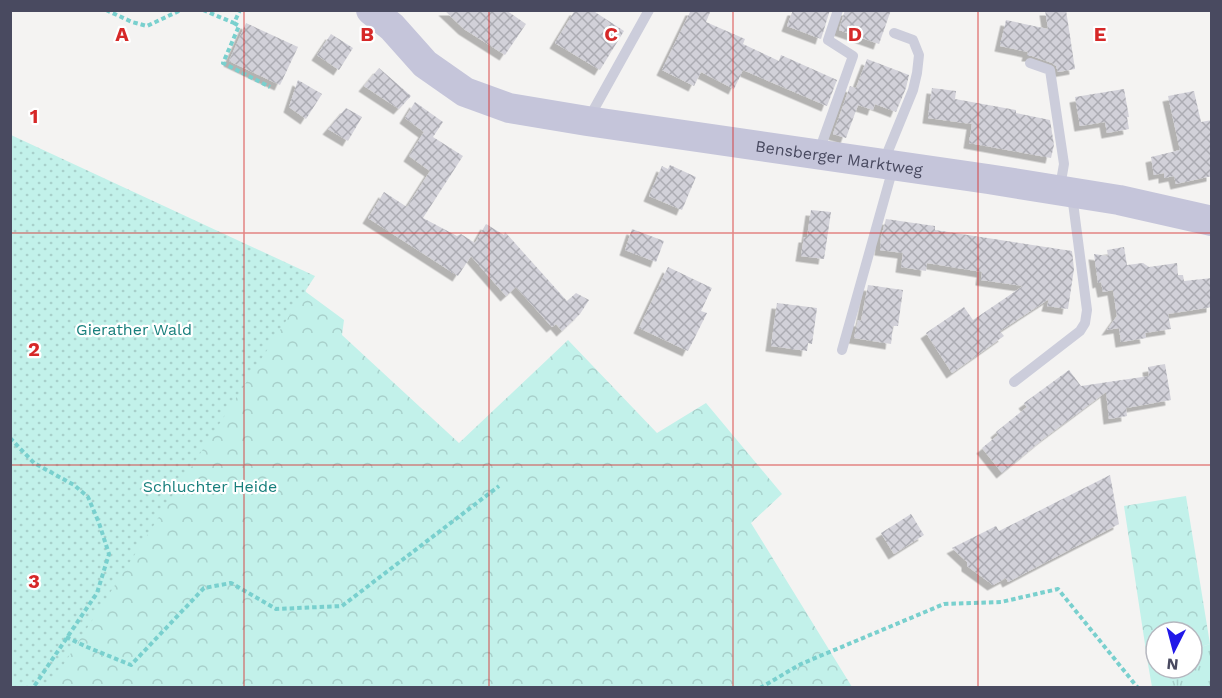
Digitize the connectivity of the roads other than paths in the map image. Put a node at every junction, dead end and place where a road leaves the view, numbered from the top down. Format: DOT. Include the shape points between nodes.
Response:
graph roads {
  1 [pos="371,10"];
  2 [pos="649,10"];
  3 [pos="838,10"];
  4 [pos="894,33"];
  5 [pos="1030,63"];
  6 [pos="587,121"];
  7 [pos="818,154"];
  8 [pos="888,164"];
  9 [pos="1065,191"];
  10 [pos="1212,221"];
  11 [pos="842,350"];
  12 [pos="1014,382"];
  1 -- 6 [label="street, Bensberger Marktweg" via="425,64 465,92 509,108"];
  2 -- 6 [label="lane"];
  3 -- 7 [label="lane" via="828,40 853,56"];
  4 -- 8 [label="lane" via="913,40 919,62 914,90"];
  5 -- 9 [label="lane" via="1050,70"];
  6 -- 7 [label="street, Bensberger Marktweg"];
  7 -- 8 [label="street, Bensberger Marktweg"];
  8 -- 9 [label="street, Bensberger Marktweg"];
  8 -- 11 [label="lane" via="890,182"];
  9 -- 10 [label="street, Bensberger Marktweg"];
  9 -- 12 [label="lane" via="1087,310 1085,323"];
}
